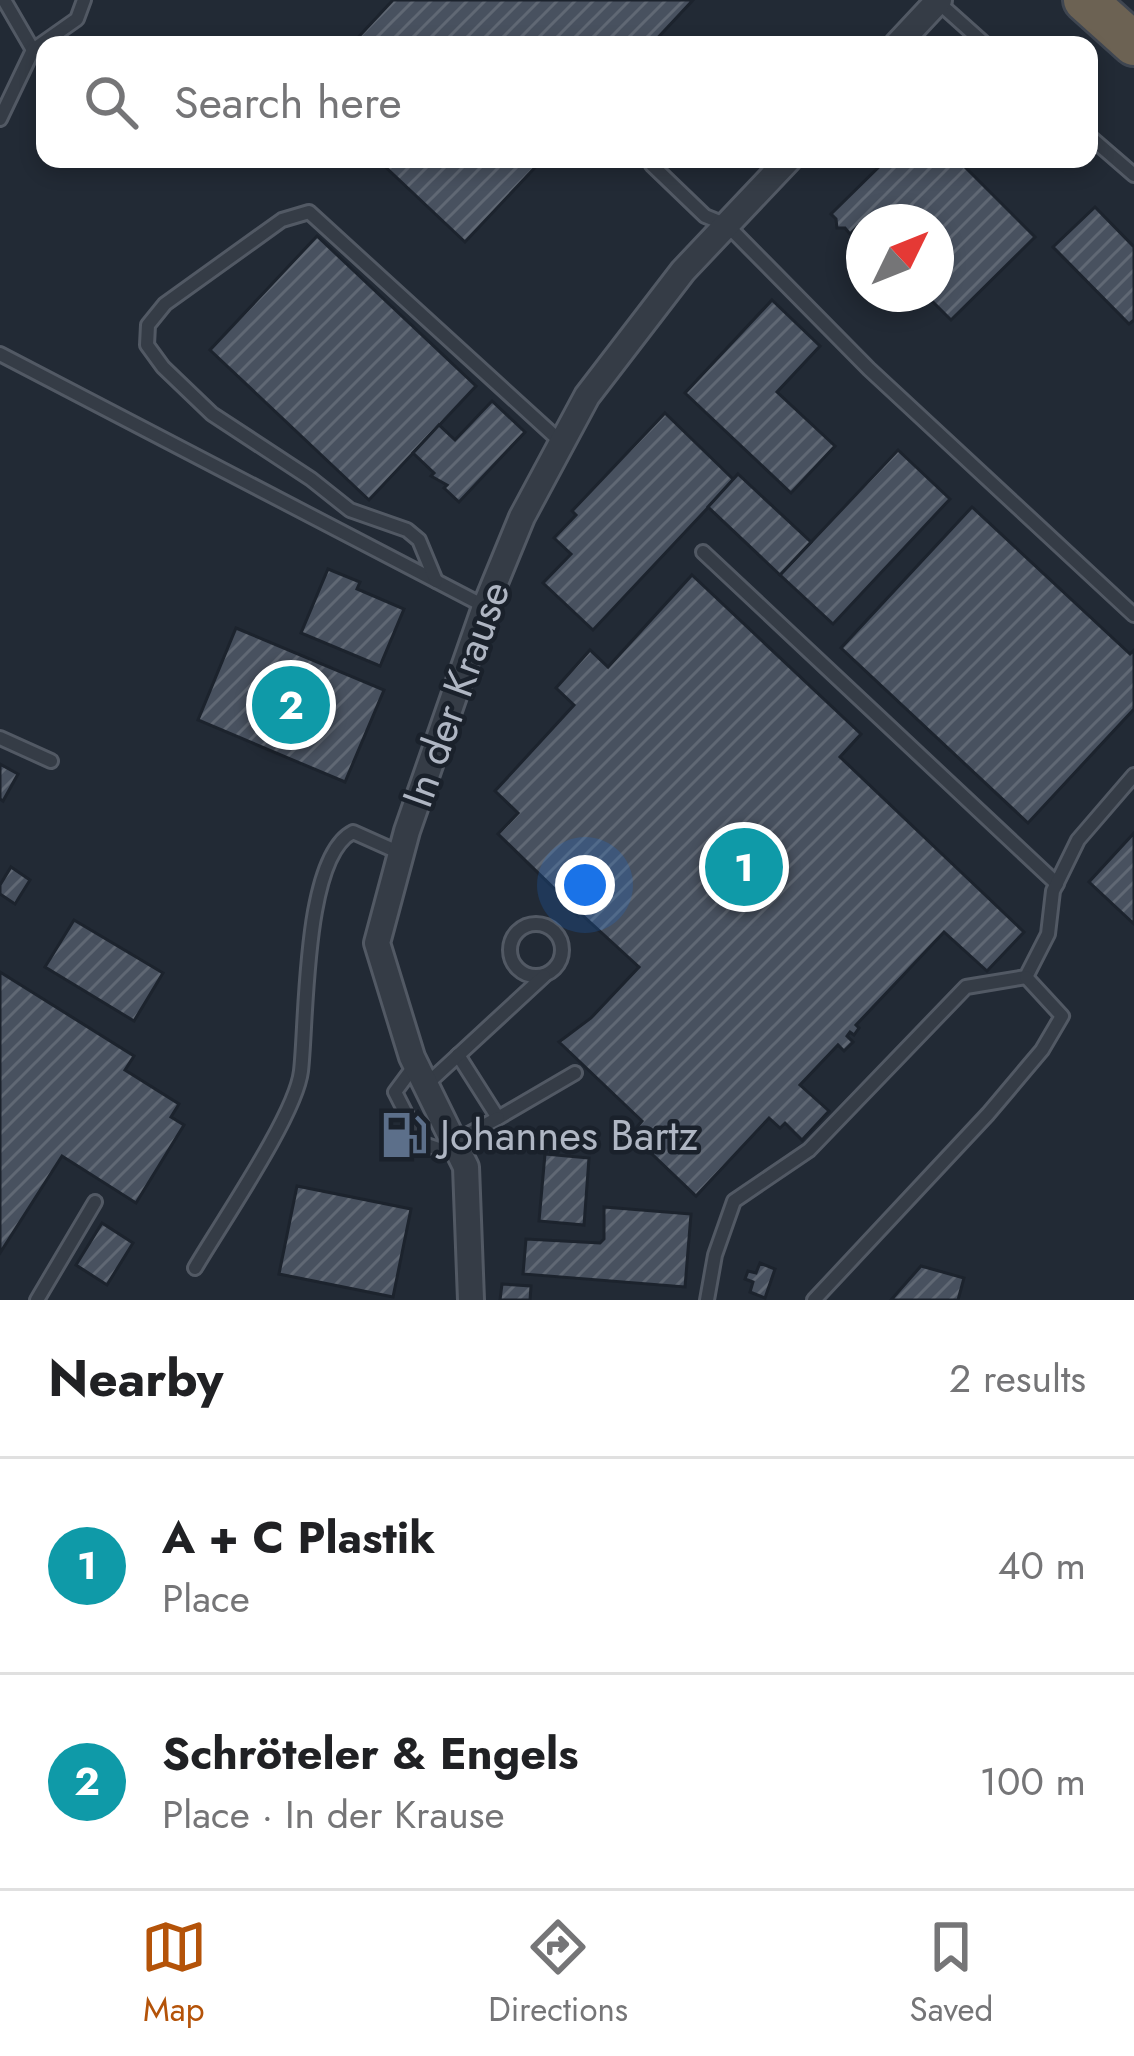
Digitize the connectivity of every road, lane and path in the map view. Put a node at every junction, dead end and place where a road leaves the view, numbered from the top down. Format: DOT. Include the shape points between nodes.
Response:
graph roads {
  1 [pos="4,0"];
  2 [pos="84,0"];
  3 [pos="1085,0"];
  4 [pos="938,1"];
  5 [pos="53,36"];
  6 [pos="905,36"];
  7 [pos="976,36"];
  8 [pos="1134,44"];
  9 [pos="36,48"];
  10 [pos="33,50"];
  11 [pos="0,118"];
  12 [pos="1098,144"];
  13 [pos="655,168"];
  14 [pos="781,168"];
  15 [pos="1134,175"];
  16 [pos="727,225"];
  17 [pos="0,354"];
  18 [pos="562,442"];
  19 [pos="703,552"];
  20 [pos="436,581"];
  21 [pos="485,607"];
  22 [pos="1134,615"];
  23 [pos="0,738"];
  24 [pos="51,760"];
  25 [pos="1134,775"];
  26 [pos="401,854"];
  27 [pos="1057,884"];
  28 [pos="546,974"];
  29 [pos="1026,977"];
  30 [pos="458,1055"];
  31 [pos="575,1073"];
  32 [pos="421,1074"];
  33 [pos="498,1118"];
  34 [pos="458,1150"];
  35 [pos="95,1202"];
  36 [pos="195,1268"];
  37 [pos="38,1300"];
  38 [pos="471,1300"];
  39 [pos="706,1300"];
  40 [pos="814,1300"];
  1 -- 10 [label="lane"];
  2 -- 5 [label="lane" via="77,19"];
  3 -- 8 [label="highway"];
  4 -- 6 [label="street"];
  4 -- 7 [label="lane"];
  9 -- 10 [label="lane"];
  10 -- 11 [label="lane"];
  12 -- 15 [label="lane"];
  13 -- 16 [label="lane" via="705,216"];
  14 -- 16 [label="street, In der Krause"];
  16 -- 18 [label="street, In der Krause" via="587,396"];
  16 -- 22 [label="lane"];
  17 -- 20 [label="lane"];
  18 -- 20 [label="lane" via="309,212 282,220 164,304 148,325 147,345 163,367 212,414 350,510 407,530"];
  18 -- 21 [label="street, In der Krause"];
  19 -- 27 [label="lane"];
  20 -- 21 [label="lane"];
  21 -- 26 [label="street, In der Krause"];
  23 -- 24 [label="lane"];
  25 -- 27 [label="lane" via="1078,839"];
  26 -- 32 [label="street, In der Krause" via="377,943"];
  26 -- 36 [label="lane" via="353,832 337,846 313,918 301,1077"];
  27 -- 29 [label="lane" via="1048,934"];
  28 -- 28 [label="lane" via="559,963 562,945 553,930 529,925 515,934 511,958 529,976"];
  28 -- 30 [label="lane"];
  29 -- 39 [label="lane" via="966,987 808,1150 734,1202"];
  29 -- 40 [label="lane" via="1062,1016 1042,1050"];
  30 -- 32 [label="lane"];
  30 -- 33 [label="lane"];
  31 -- 33 [label="lane"];
  32 -- 34 [label="street, In der Krause"];
  33 -- 34 [label="lane"];
  34 -- 38 [label="street, In der Krause" via="466,1167"];
  35 -- 37 [label="lane"];
}
